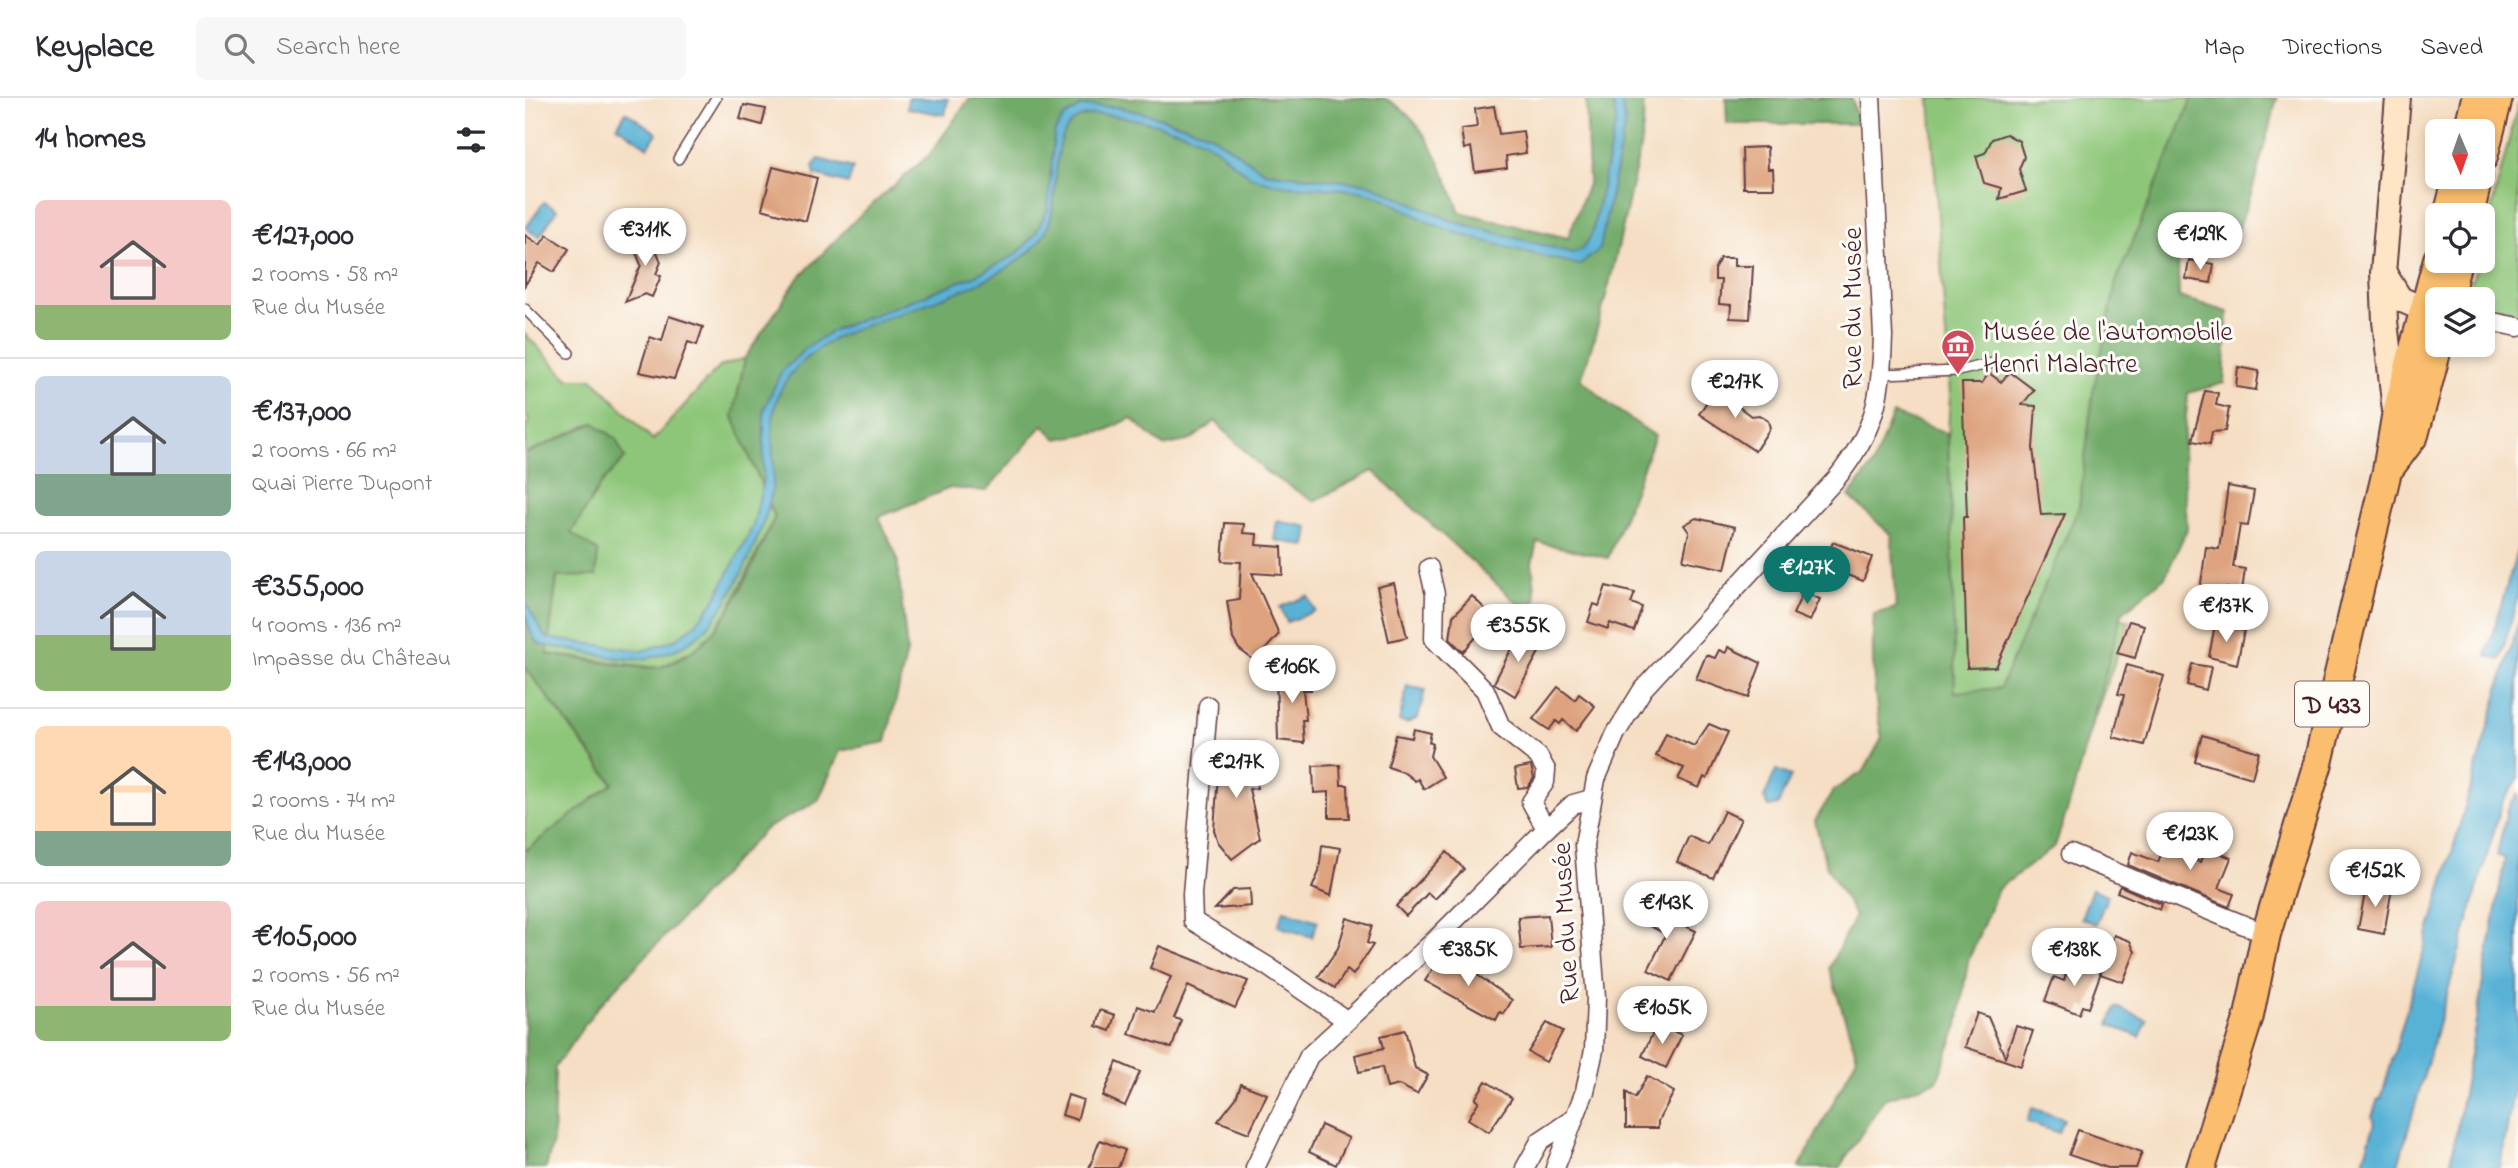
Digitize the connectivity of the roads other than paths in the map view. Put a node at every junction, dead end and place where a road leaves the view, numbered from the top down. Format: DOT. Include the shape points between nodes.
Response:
graph roads {
  1 [pos="716,98"];
  2 [pos="1871,98"];
  3 [pos="2398,98"];
  4 [pos="2476,98"];
  5 [pos="2498,98"];
  6 [pos="2471,119"];
  7 [pos="2493,119"];
  8 [pos="678,159"];
  9 [pos="2383,273"];
  10 [pos="2425,304"];
  11 [pos="525,309"];
  12 [pos="2425,337"];
  13 [pos="569,353"];
  14 [pos="2435,357"];
  15 [pos="1993,363"];
  16 [pos="1882,374"];
  17 [pos="2396,417"];
  18 [pos="2387,471"];
  19 [pos="1429,568"];
  20 [pos="1207,706"];
  21 [pos="1591,799"];
  22 [pos="1546,829"];
  23 [pos="2071,853"];
  24 [pos="2266,934"];
  25 [pos="1346,1020"];
  26 [pos="1573,1119"];
  27 [pos="1255,1168"];
  28 [pos="1525,1168"];
  29 [pos="1555,1168"];
  30 [pos="2181,1168"];
  31 [pos="2201,1168"];
  1 -- 8 [label="lane"];
  2 -- 16 [label="street, Rue du Musée"];
  3 -- 9 [label="street"];
  4 -- 6 [label="main road"];
  5 -- 7 [label="main road"];
  9 -- 10 [label="street" via="2400,299"];
  9 -- 17 [label="street"];
  11 -- 13 [label="lane"];
  12 -- 17 [label="main road, D 433"];
  14 -- 18 [label="main road, D 433" via="2414,435"];
  15 -- 16 [label="lane" via="1958,371"];
  16 -- 21 [label="street, Rue du Musée" via="1875,414 1860,450 1643,689 1616,733"];
  17 -- 18 [label="main road, D 433"];
  18 -- 24 [label="main road, D 433" via="2318,763"];
  19 -- 22 [label="street" via="1434,639 1486,690 1501,727 1538,756 1546,770 1545,782 1531,802"];
  20 -- 25 [label="street" via="1193,921"];
  21 -- 22 [label="street" via="1573,804"];
  21 -- 26 [label="street, Rue du Musée" via="1584,845 1595,998 1594,1051"];
  22 -- 25 [label="street" via="1433,942"];
  23 -- 24 [label="street"];
  24 -- 30 [label="main road, D 433" via="2231,1011"];
  24 -- 31 [label="main road, D 433" via="2249,1016"];
  25 -- 27 [label="street" via="1309,1056"];
  26 -- 28 [label="street" via="1539,1141"];
  26 -- 29 [label="street, Rue du Musée"];
}
